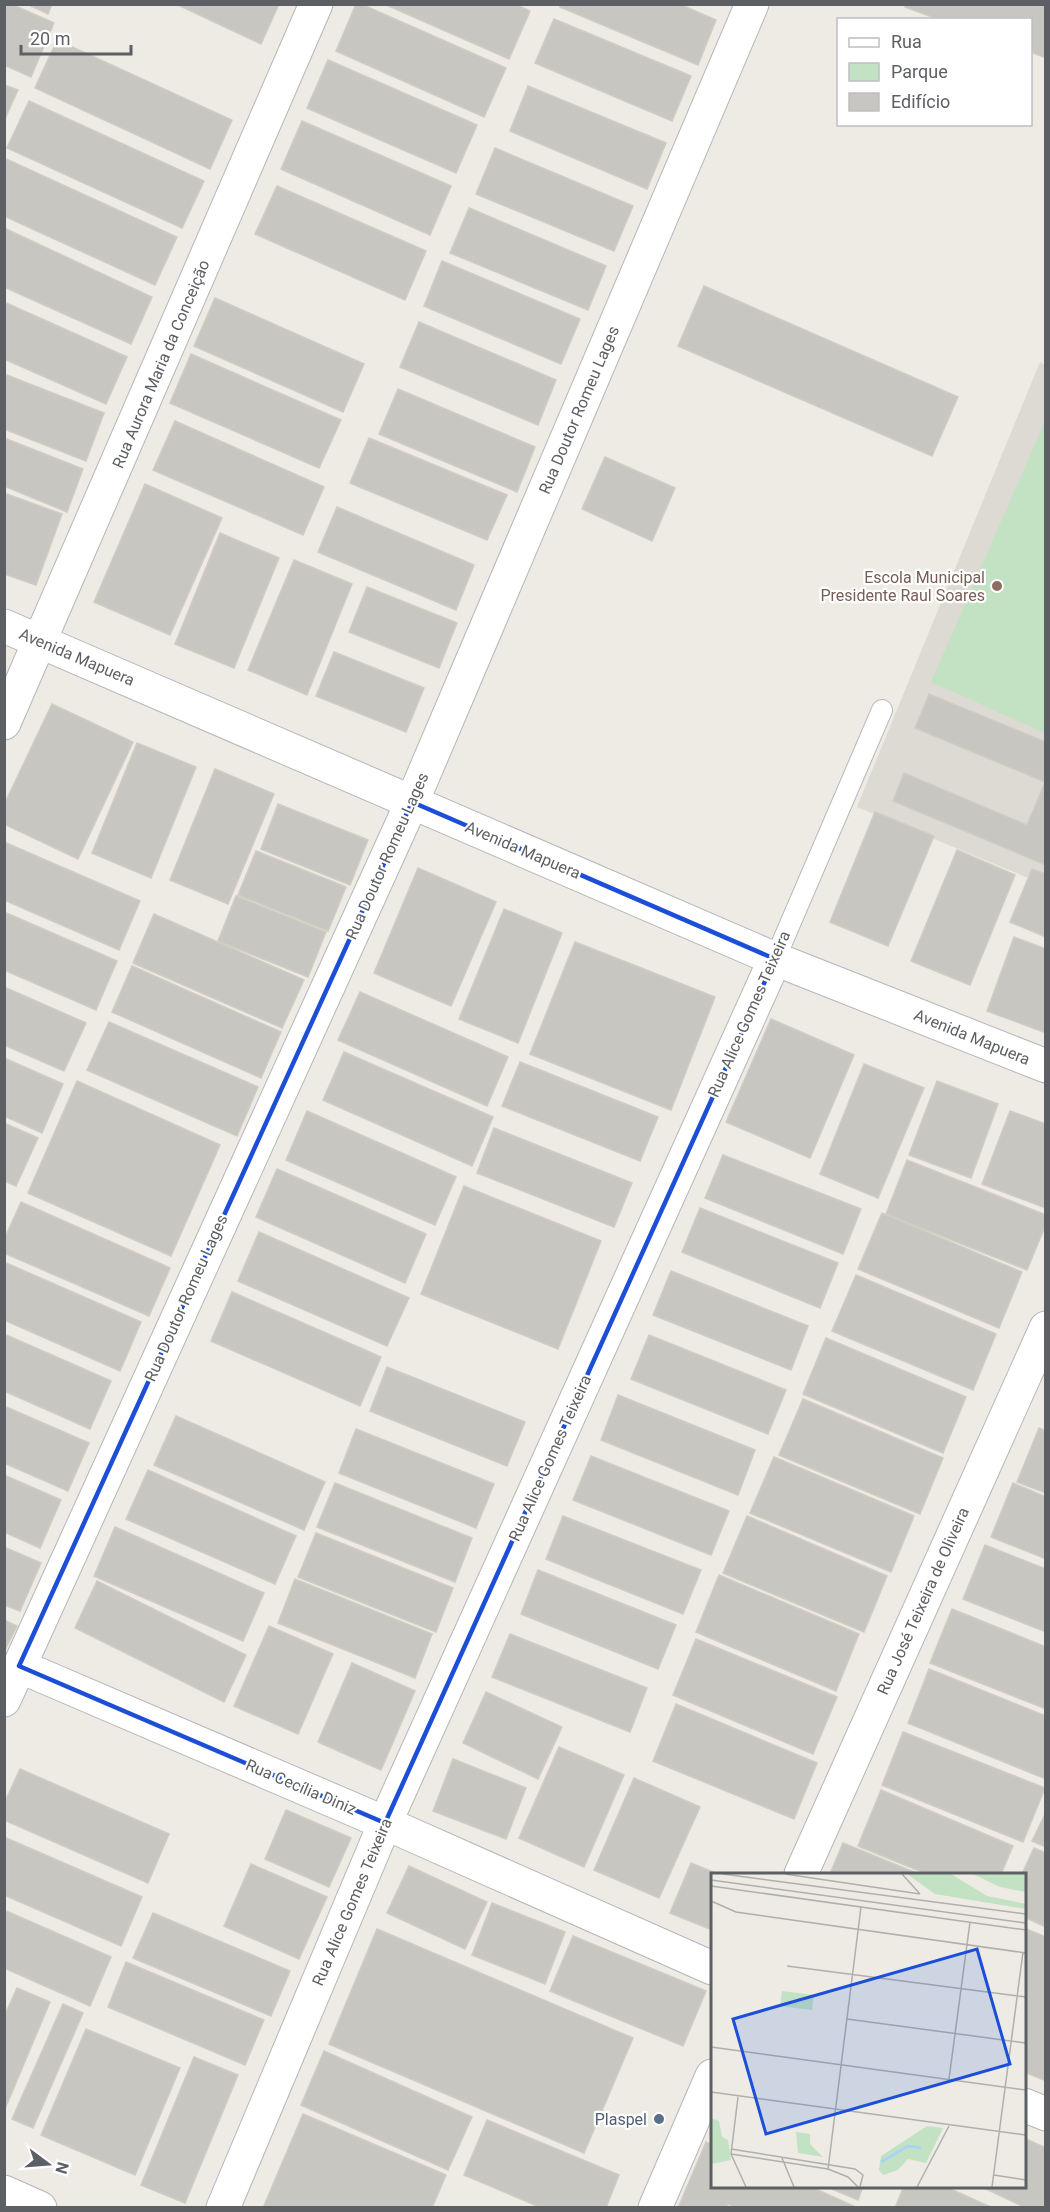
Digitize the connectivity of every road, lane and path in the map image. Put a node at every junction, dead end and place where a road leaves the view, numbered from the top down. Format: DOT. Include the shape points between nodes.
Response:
graph roads {
  1 [pos="316,4"];
  2 [pos="752,4"];
  3 [pos="4,626"];
  4 [pos="41,641"];
  5 [pos="882,710"];
  6 [pos="4,723"];
  7 [pos="412,802"];
  8 [pos="775,959"];
  9 [pos="1046,1066"];
  10 [pos="1046,1328"];
  11 [pos="19,1666"];
  12 [pos="4,1700"];
  13 [pos="385,1823"];
  14 [pos="802,1873"];
  15 [pos="711,1968"];
  16 [pos="711,2078"];
  17 [pos="1026,2105"];
  18 [pos="1046,2114"];
  19 [pos="4,2192"];
  20 [pos="39,2208"];
  21 [pos="224,2208"];
  22 [pos="655,2208"];
  1 -- 4 [label="street, Rua Aurora Maria da Conceição"];
  2 -- 7 [label="street, Rua Doutor Romeu Lages"];
  3 -- 4 [label="street, Avenida Mapuera"];
  4 -- 6 [label="street, Rua Aurora Maria da Conceição"];
  4 -- 7 [label="street, Avenida Mapuera"];
  5 -- 8 [label="lane, Rua Alice Gomes Teixeira"];
  7 -- 8 [label="street, Avenida Mapuera"];
  7 -- 11 [label="street, Rua Doutor Romeu Lages"];
  8 -- 9 [label="street, Avenida Mapuera"];
  8 -- 13 [label="street, Rua Alice Gomes Teixeira"];
  10 -- 14 [label="street, Rua José Teixeira de Oliveira"];
  11 -- 12 [label="street, Rua Doutor Romeu Lages"];
  11 -- 13 [label="street, Rua Cecília Diniz"];
  13 -- 15 [label="street, Rua Cecília Diniz"];
  13 -- 21 [label="street, Rua Alice Gomes Teixeira"];
  16 -- 22 [label="street"];
  17 -- 18 [label="street"];
  19 -- 20 [label="street"];
}
